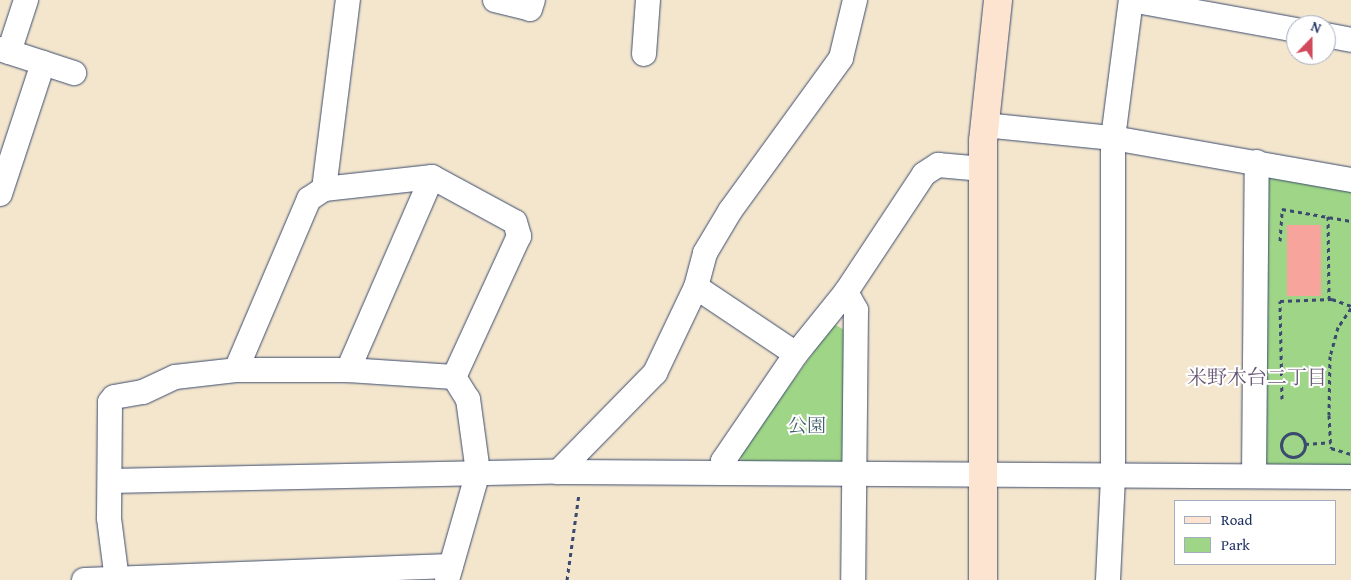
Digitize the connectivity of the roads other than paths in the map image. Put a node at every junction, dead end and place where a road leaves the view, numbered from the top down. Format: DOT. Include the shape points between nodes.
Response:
graph roads {
  1 [pos="26,0"];
  2 [pos="348,0"];
  3 [pos="495,0"];
  4 [pos="533,0"];
  5 [pos="648,0"];
  6 [pos="855,0"];
  7 [pos="998,0"];
  8 [pos="1131,0"];
  9 [pos="1286,28"];
  10 [pos="1336,37"];
  11 [pos="1351,40"];
  12 [pos="4,51"];
  13 [pos="644,54"];
  14 [pos="43,63"];
  15 [pos="74,73"];
  16 [pos="984,125"];
  17 [pos="1113,138"];
  18 [pos="1257,162"];
  19 [pos="983,169"];
  20 [pos="432,177"];
  21 [pos="1351,180"];
  22 [pos="324,188"];
  23 [pos="0,194"];
  24 [pos="696,287"];
  25 [pos="846,292"];
  26 [pos="796,354"];
  27 [pos="236,370"];
  28 [pos="348,370"];
  29 [pos="454,378"];
  30 [pos="478,472"];
  31 [pos="558,472"];
  32 [pos="722,473"];
  33 [pos="984,474"];
  34 [pos="857,475"];
  35 [pos="1113,476"];
  36 [pos="1254,476"];
  37 [pos="1351,477"];
  38 [pos="110,481"];
  39 [pos="449,573"];
  40 [pos="116,578"];
  41 [pos="84,580"];
  42 [pos="853,580"];
  43 [pos="983,580"];
  44 [pos="1108,580"];
  1 -- 12 [label="street"];
  2 -- 22 [label="street"];
  3 -- 4 [label="street" via="530,9"];
  5 -- 13 [label="street"];
  6 -- 24 [label="street" via="841,58 730,211 705,253"];
  7 -- 16 [label="street"];
  8 -- 9 [label="street"];
  8 -- 17 [label="street"];
  10 -- 11 [label="street"];
  12 -- 14 [label="street"];
  14 -- 15 [label="street"];
  14 -- 23 [label="street"];
  16 -- 17 [label="street"];
  16 -- 19 [label="street"];
  17 -- 18 [label="street"];
  17 -- 35 [label="street"];
  18 -- 21 [label="street"];
  18 -- 36 [label="street"];
  19 -- 25 [label="street" via="928,168"];
  19 -- 33 [label="street"];
  20 -- 22 [label="street"];
  20 -- 28 [label="street"];
  20 -- 29 [label="street" via="515,222 519,236"];
  22 -- 27 [label="street" via="309,199"];
  24 -- 26 [label="street"];
  24 -- 31 [label="street" via="655,373"];
  25 -- 26 [label="street"];
  25 -- 34 [label="street" via="856,310"];
  26 -- 32 [label="street" via="723,461"];
  27 -- 28 [label="street"];
  27 -- 38 [label="street" via="175,377 143,392 114,397 110,402"];
  28 -- 29 [label="street"];
  29 -- 30 [label="street" via="468,399"];
  30 -- 31 [label="street"];
  30 -- 38 [label="street"];
  30 -- 39 [label="street"];
  31 -- 32 [label="street"];
  32 -- 34 [label="street"];
  33 -- 34 [label="street"];
  33 -- 35 [label="street"];
  33 -- 43 [label="street"];
  34 -- 42 [label="street"];
  35 -- 36 [label="street"];
  35 -- 44 [label="street"];
  36 -- 37 [label="street"];
  38 -- 40 [label="street"];
  39 -- 40 [label="street"];
  40 -- 41 [label="street"];
}
